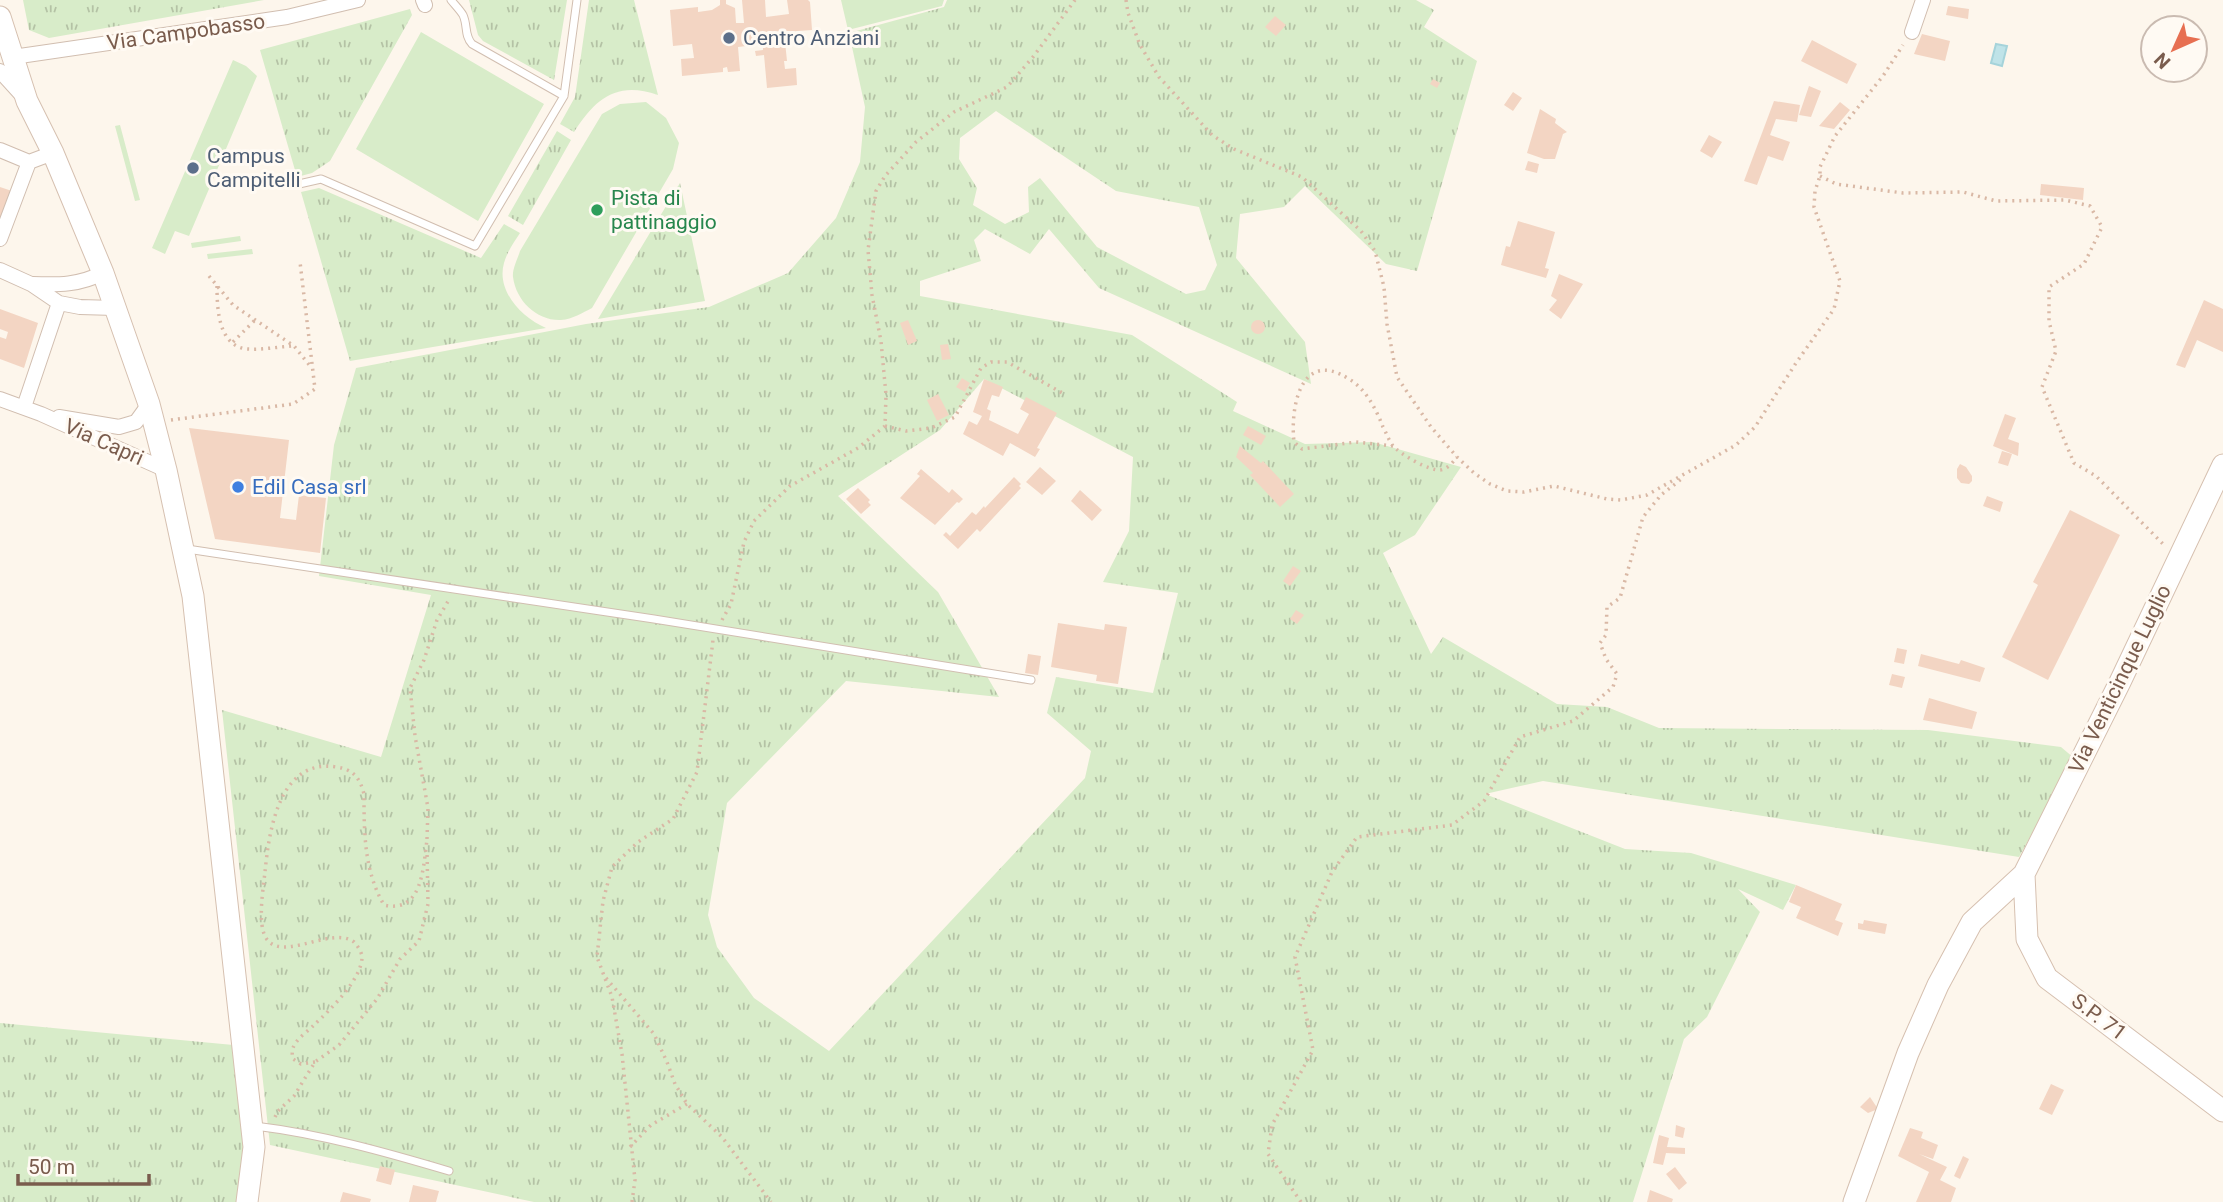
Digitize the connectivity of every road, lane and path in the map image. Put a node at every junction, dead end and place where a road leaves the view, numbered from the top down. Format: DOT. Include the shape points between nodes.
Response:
graph roads {
  1 [pos="358,0"];
  2 [pos="452,0"];
  3 [pos="577,0"];
  4 [pos="1075,0"];
  5 [pos="1126,0"];
  6 [pos="1923,0"];
  7 [pos="2,28"];
  8 [pos="1912,32"];
  9 [pos="7,64"];
  10 [pos="564,96"];
  11 [pos="0,150"];
  12 [pos="53,153"];
  13 [pos="29,163"];
  14 [pos="1820,176"];
  15 [pos="299,184"];
  16 [pos="0,239"];
  17 [pos="300,262"];
  18 [pos="0,270"];
  19 [pos="103,273"];
  20 [pos="209,276"];
  21 [pos="32,284"];
  22 [pos="217,285"];
  23 [pos="59,303"];
  24 [pos="115,308"];
  25 [pos="256,320"];
  26 [pos="233,342"];
  27 [pos="294,346"];
  28 [pos="313,369"];
  29 [pos="1066,395"];
  30 [pos="0,399"];
  31 [pos="24,407"];
  32 [pos="151,413"];
  33 [pos="41,414"];
  34 [pos="885,426"];
  35 [pos="1393,446"];
  36 [pos="1457,457"];
  37 [pos="2223,465"];
  38 [pos="1694,469"];
  39 [pos="166,470"];
  40 [pos="183,549"];
  41 [pos="2178,559"];
  42 [pos="456,589"];
  43 [pos="717,631"];
  44 [pos="1031,680"];
  45 [pos="427,840"];
  46 [pos="2024,884"];
  47 [pos="603,974"];
  48 [pos="315,1062"];
  49 [pos="687,1104"];
  50 [pos="2223,1111"];
  51 [pos="260,1127"];
  52 [pos="630,1147"];
  53 [pos="449,1171"];
  54 [pos="247,1202"];
  55 [pos="632,1202"];
  56 [pos="771,1202"];
  57 [pos="1301,1202"];
  58 [pos="1854,1202"];
  1 -- 9 [label="street, Via Campobasso" via="287,18"];
  2 -- 10 [label="lane" via="462,12 472,44"];
  3 -- 10 [label="lane"];
  4 -- 34 [label="path" via="1007,87 954,112 915,142 876,191 868,250 885,381"];
  5 -- 36 [label="path" via="1140,45 1160,77 1212,135 1302,177 1361,231 1375,251 1384,287 1397,377"];
  6 -- 8 [label="street"];
  7 -- 9 [label="street"];
  8 -- 14 [label="path" via="1835,136"];
  9 -- 12 [label="street"];
  10 -- 15 [label="lane" via="475,246 321,179"];
  11 -- 13 [label="street"];
  12 -- 13 [label="street"];
  12 -- 19 [label="street"];
  13 -- 16 [label="street"];
  14 -- 38 [label="path" via="1814,207 1840,281 1834,309 1755,427"];
  14 -- 41 [label="path" via="1836,184 1903,193 1963,192 1996,201 2065,200 2090,206 2102,227 2084,264 2049,287 2049,321 2056,351 2042,387 2074,463 2096,476"];
  17 -- 28 [label="path"];
  18 -- 21 [label="street"];
  19 -- 21 [label="street" via="71,284"];
  19 -- 24 [label="street"];
  20 -- 22 [label="path"];
  21 -- 23 [label="street"];
  22 -- 25 [label="path" via="233,305"];
  22 -- 26 [label="path" via="218,316 226,337"];
  23 -- 24 [label="street"];
  23 -- 31 [label="street"];
  24 -- 32 [label="street"];
  25 -- 26 [label="path"];
  25 -- 27 [label="path"];
  26 -- 27 [label="path" via="245,349"];
  27 -- 28 [label="path"];
  28 -- 32 [label="path" via="315,389 293,404"];
  29 -- 34 [label="path" via="1007,362 991,362 981,368 955,417 932,428 906,431"];
  30 -- 31 [label="street, Via Capri"];
  31 -- 33 [label="street, Via Capri"];
  32 -- 33 [label="street, Via Capri" via="119,427"];
  32 -- 39 [label="street"];
  33 -- 39 [label="street, Via Capri"];
  34 -- 43 [label="path" via="858,448 790,486 754,521 744,542 731,604"];
  35 -- 35 [label="path" via="1375,408 1349,378 1322,370 1303,381 1293,431 1294,442 1302,449 1356,442"];
  35 -- 36 [label="path" via="1424,466 1440,470"];
  36 -- 38 [label="path" via="1490,484 1507,491 1554,486 1607,499 1647,495"];
  37 -- 41 [label="street, Via Venticinque Luglio"];
  38 -- 57 [label="path" via="1661,495 1643,517 1620,598 1607,607 1606,635 1600,643 1617,674 1613,687 1573,721 1520,737 1484,801 1452,825 1357,837 1332,872 1295,957 1313,1050 1272,1125 1268,1154"];
  39 -- 40 [label="street"];
  40 -- 42 [label="lane"];
  40 -- 51 [label="street" via="193,596"];
  41 -- 46 [label="street, Via Venticinque Luglio"];
  42 -- 43 [label="lane"];
  42 -- 45 [label="path" via="437,620 410,688 428,808"];
  43 -- 44 [label="lane"];
  43 -- 47 [label="path" via="697,772 673,819 638,842 612,867 597,957"];
  45 -- 48 [label="path" via="428,904 419,941 338,1045"];
  45 -- 48 [label="path" via="411,900 404,906 384,905 369,871 364,794 355,774 325,765 307,770 278,803 263,888 266,939 287,948 333,937 349,939 362,955 344,994 292,1049 293,1059 301,1064"];
  46 -- 50 [label="street, S.P. 71" via="2027,939 2047,978"];
  46 -- 58 [label="street" via="1972,922 1938,985"];
  47 -- 49 [label="path" via="654,1034"];
  47 -- 52 [label="path" via="622,1054"];
  48 -- 51 [label="path" via="294,1096"];
  49 -- 52 [label="path" via="651,1125"];
  49 -- 56 [label="path" via="722,1138"];
  51 -- 53 [label="lane" via="342,1142"];
  51 -- 54 [label="street"];
  52 -- 55 [label="path" via="635,1180"];
}
